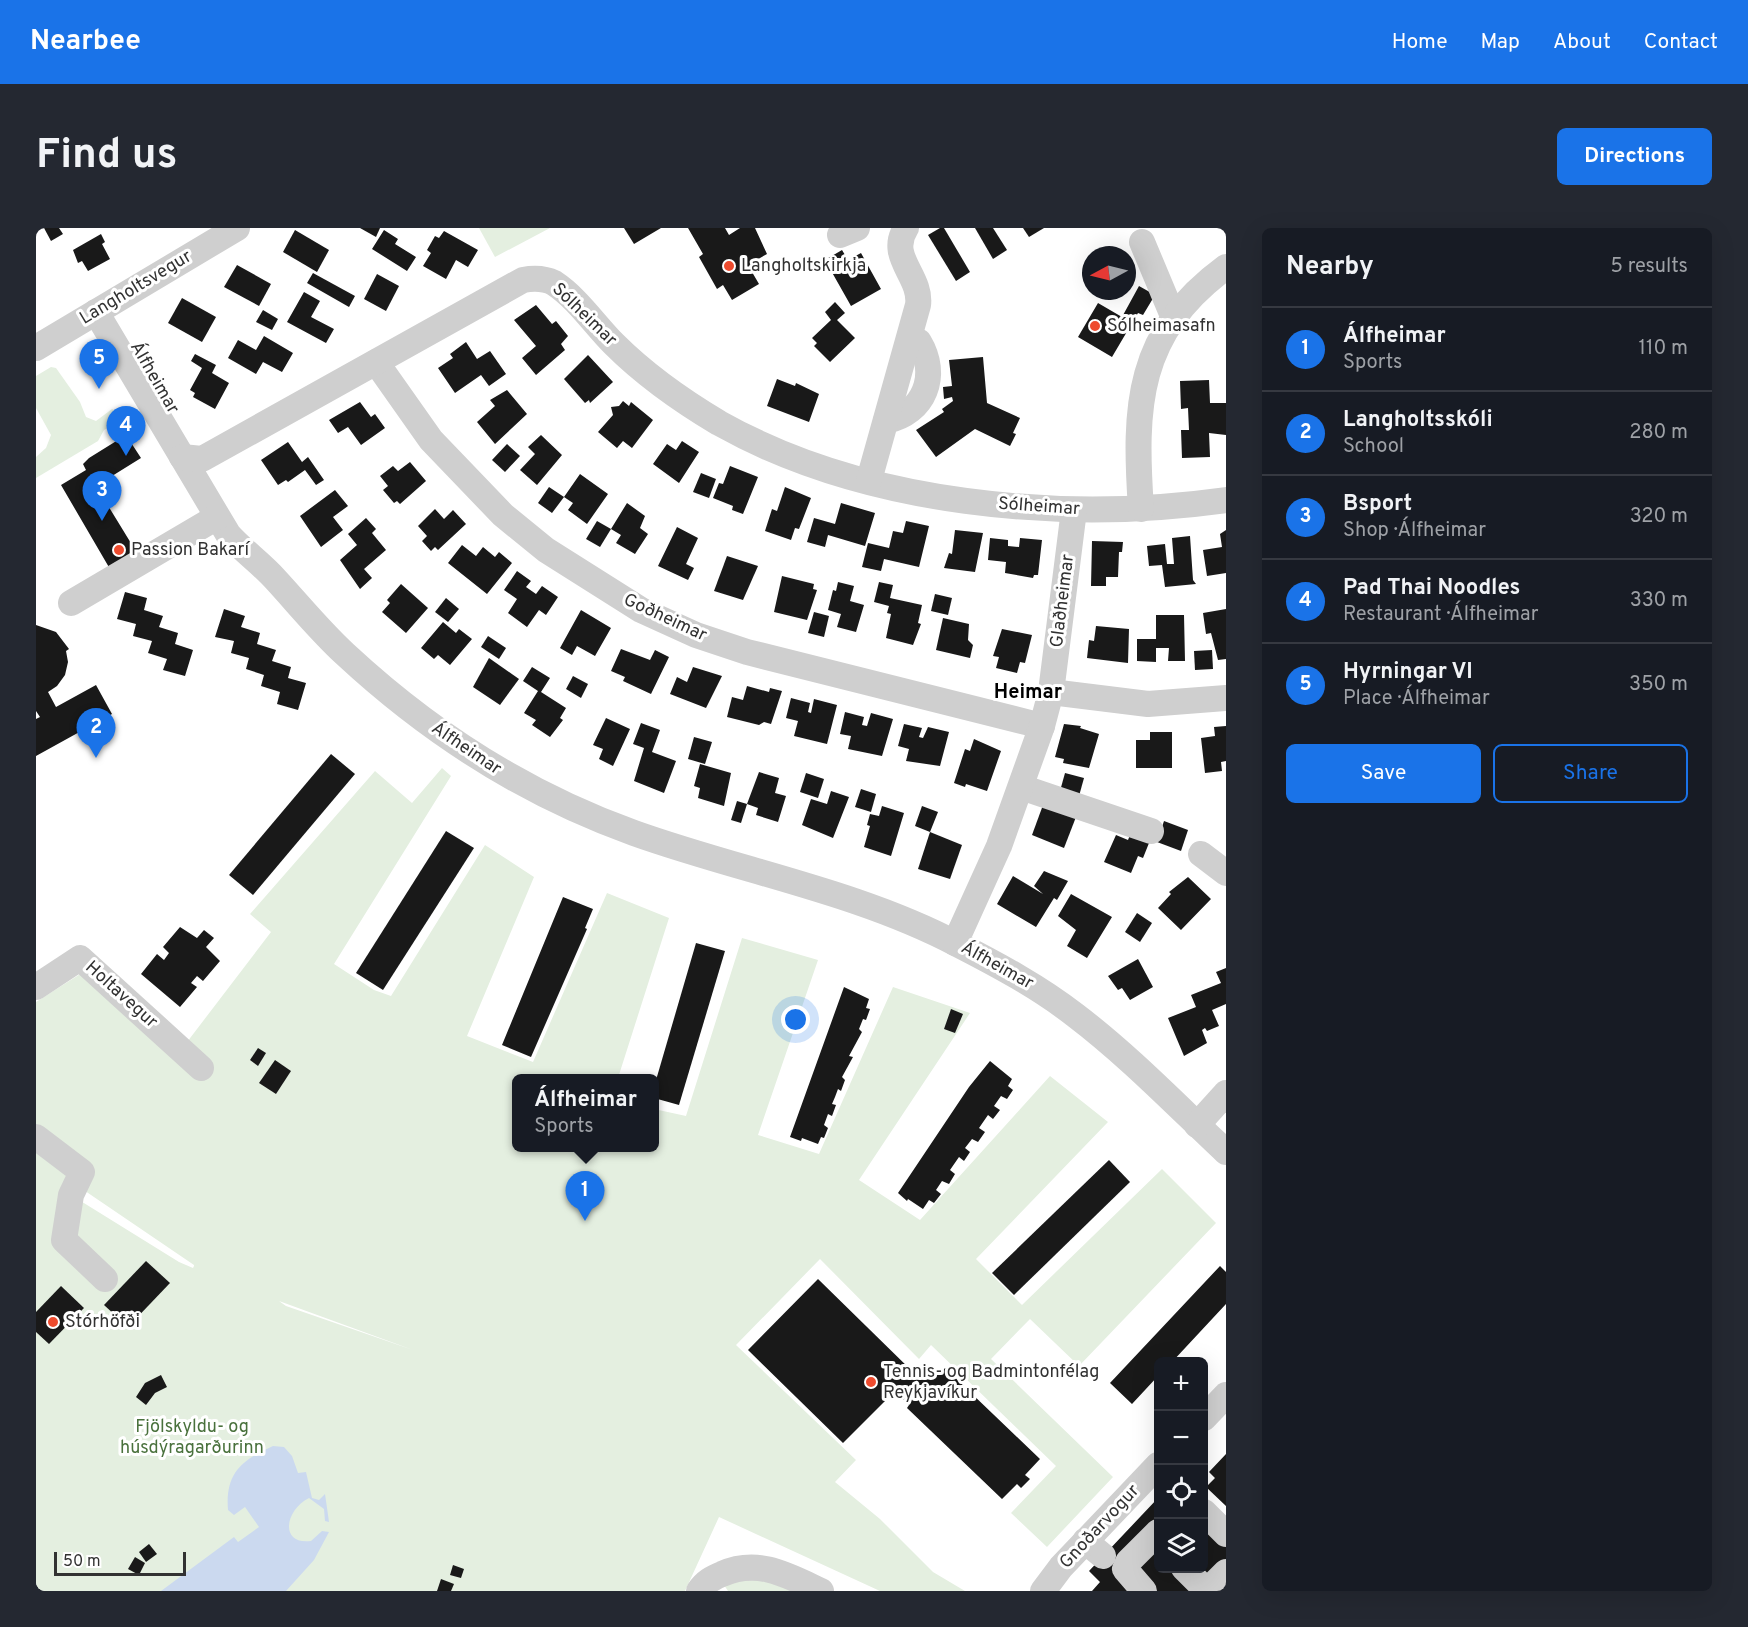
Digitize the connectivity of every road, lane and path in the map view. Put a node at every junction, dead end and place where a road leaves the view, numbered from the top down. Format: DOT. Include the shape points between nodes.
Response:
graph roads {
  1 [pos="237,228"];
  2 [pos="897,230"];
  3 [pos="1142,242"];
  4 [pos="1226,267"];
  5 [pos="104,308"];
  6 [pos="1173,316"];
  7 [pos="918,342"];
  8 [pos="36,348"];
  9 [pos="376,362"];
  10 [pos="886,421"];
  11 [pos="193,465"];
  12 [pos="869,480"];
  13 [pos="1226,500"];
  14 [pos="1141,509"];
  15 [pos="1074,510"];
  16 [pos="217,516"];
  17 [pos="273,576"];
  18 [pos="71,603"];
  19 [pos="1051,692"];
  20 [pos="1226,698"];
  21 [pos="1042,726"];
  22 [pos="1021,787"];
  23 [pos="1151,831"];
  24 [pos="1200,854"];
  25 [pos="1226,873"];
  26 [pos="955,942"];
  27 [pos="36,987"];
  28 [pos="201,1068"];
  29 [pos="1226,1093"];
  30 [pos="1197,1125"];
  31 [pos="36,1137"];
  32 [pos="1226,1152"];
  33 [pos="105,1279"];
  34 [pos="1226,1395"];
  35 [pos="1208,1413"];
  36 [pos="1154,1473"];
  37 [pos="1208,1517"];
  38 [pos="1226,1534"];
  39 [pos="1154,1540"];
  40 [pos="1226,1572"];
  41 [pos="1188,1573"];
  42 [pos="699,1591"];
  43 [pos="821,1591"];
  44 [pos="1043,1591"];
  45 [pos="1144,1591"];
  1 -- 5 [label="street, Langholtsvegur"];
  2 -- 10 [label="street" via="899,252 919,297"];
  3 -- 6 [label="street"];
  4 -- 6 [label="street"];
  5 -- 8 [label="street, Langholtsvegur"];
  5 -- 11 [label="street, Álfheimar"];
  6 -- 14 [label="street" via="1157,345 1139,411"];
  7 -- 10 [label="street" via="928,362 925,393 904,415"];
  9 -- 11 [label="street, Sólheimar"];
  9 -- 12 [label="street, Sólheimar" via="523,280 548,280 570,296 644,371 693,407 777,451"];
  9 -- 21 [label="street, Goðheimar" via="431,440 503,515 546,550 641,610 747,652"];
  10 -- 12 [label="street"];
  11 -- 16 [label="street, Álfheimar"];
  11 -- 17 [label="street, Álfheimar"];
  12 -- 15 [label="street, Sólheimar" via="991,504"];
  13 -- 14 [label="street, Sólheimar"];
  14 -- 15 [label="street, Sólheimar"];
  15 -- 19 [label="street, Glaðheimar"];
  16 -- 17 [label="street, Álfheimar" via="246,554"];
  16 -- 18 [label="street"];
  17 -- 26 [label="street, Álfheimar" via="344,653 390,693 502,774 634,833 860,904"];
  19 -- 20 [label="street" via="1148,704"];
  19 -- 21 [label="street, Glaðheimar"];
  21 -- 22 [label="street, Glaðheimar"];
  22 -- 23 [label="street"];
  22 -- 26 [label="street, Glaðheimar"];
  24 -- 25 [label="street"];
  26 -- 30 [label="street, Álfheimar" via="1026,981 1074,1014"];
  27 -- 28 [label="street, Holtavegur" via="80,958"];
  29 -- 30 [label="street"];
  30 -- 32 [label="street, Álfheimar"];
  31 -- 33 [label="street" via="82,1172 71,1195 64,1240"];
  34 -- 35 [label="street"];
  36 -- 44 [label="street, Gnoðarvogur" via="1094,1549"];
  37 -- 38 [label="street"];
  39 -- 45 [label="street" via="1125,1569"];
  40 -- 41 [label="street" via="1207,1591"];
  42 -- 43 [label="street" via="721,1574 737,1567 756,1566 776,1570"];
}
